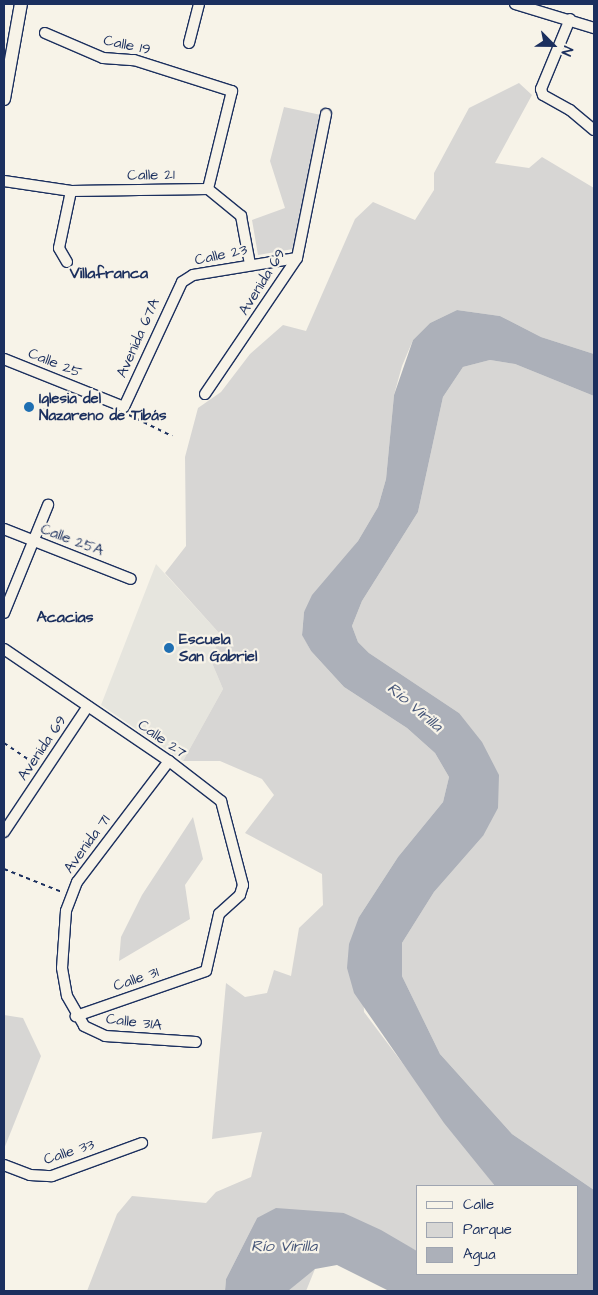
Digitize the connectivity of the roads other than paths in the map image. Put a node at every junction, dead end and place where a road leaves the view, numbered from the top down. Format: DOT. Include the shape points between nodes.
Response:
graph roads {
  1 [pos="20,4"];
  2 [pos="199,4"];
  3 [pos="516,4"];
  4 [pos="570,19"];
  5 [pos="594,28"];
  6 [pos="45,33"];
  7 [pos="189,43"];
  8 [pos="8,55"];
  9 [pos="4,100"];
  10 [pos="326,114"];
  11 [pos="594,130"];
  12 [pos="4,182"];
  13 [pos="208,189"];
  14 [pos="71,191"];
  15 [pos="297,258"];
  16 [pos="67,262"];
  17 [pos="250,264"];
  18 [pos="182,282"];
  19 [pos="4,359"];
  20 [pos="205,394"];
  21 [pos="124,407"];
  22 [pos="48,505"];
  23 [pos="4,529"];
  24 [pos="33,542"];
  25 [pos="130,579"];
  26 [pos="4,613"];
  27 [pos="4,649"];
  28 [pos="88,706"];
  29 [pos="169,760"];
  30 [pos="4,832"];
  31 [pos="206,971"];
  32 [pos="76,1016"];
  33 [pos="196,1042"];
  34 [pos="142,1143"];
  35 [pos="4,1165"];
  1 -- 8 [label="street"];
  2 -- 7 [label="street"];
  3 -- 4 [label="street"];
  4 -- 5 [label="street"];
  4 -- 11 [label="street" via="541,89 543,95 570,110"];
  6 -- 13 [label="street, Calle 19" via="103,58 134,60 232,90"];
  8 -- 9 [label="street"];
  10 -- 15 [label="street, Avenida 69"];
  12 -- 14 [label="street, Calle 21"];
  13 -- 14 [label="street, Calle 21"];
  13 -- 17 [label="street" via="241,216"];
  14 -- 16 [label="street" via="59,248"];
  15 -- 17 [label="street, Calle 23"];
  15 -- 20 [label="street, Avenida 69"];
  17 -- 18 [label="street, Calle 23" via="193,275"];
  18 -- 21 [label="street, Avenida 67A"];
  19 -- 21 [label="street, Calle 25"];
  22 -- 24 [label="street"];
  23 -- 24 [label="street, Calle 25A"];
  24 -- 25 [label="street, Calle 25A"];
  24 -- 26 [label="street"];
  27 -- 28 [label="street, Calle 27"];
  28 -- 29 [label="street, Calle 27"];
  28 -- 30 [label="street, Avenida 69"];
  29 -- 31 [label="street, Calle 27" via="221,802 243,885 240,895 220,914"];
  29 -- 32 [label="street, Avenida 71" via="97,854 71,895 62,968"];
  31 -- 32 [label="street, Calle 31"];
  32 -- 33 [label="street, Calle 31A" via="84,1026 105,1036"];
  34 -- 35 [label="street, Calle 33" via="52,1176 30,1175"];
}
